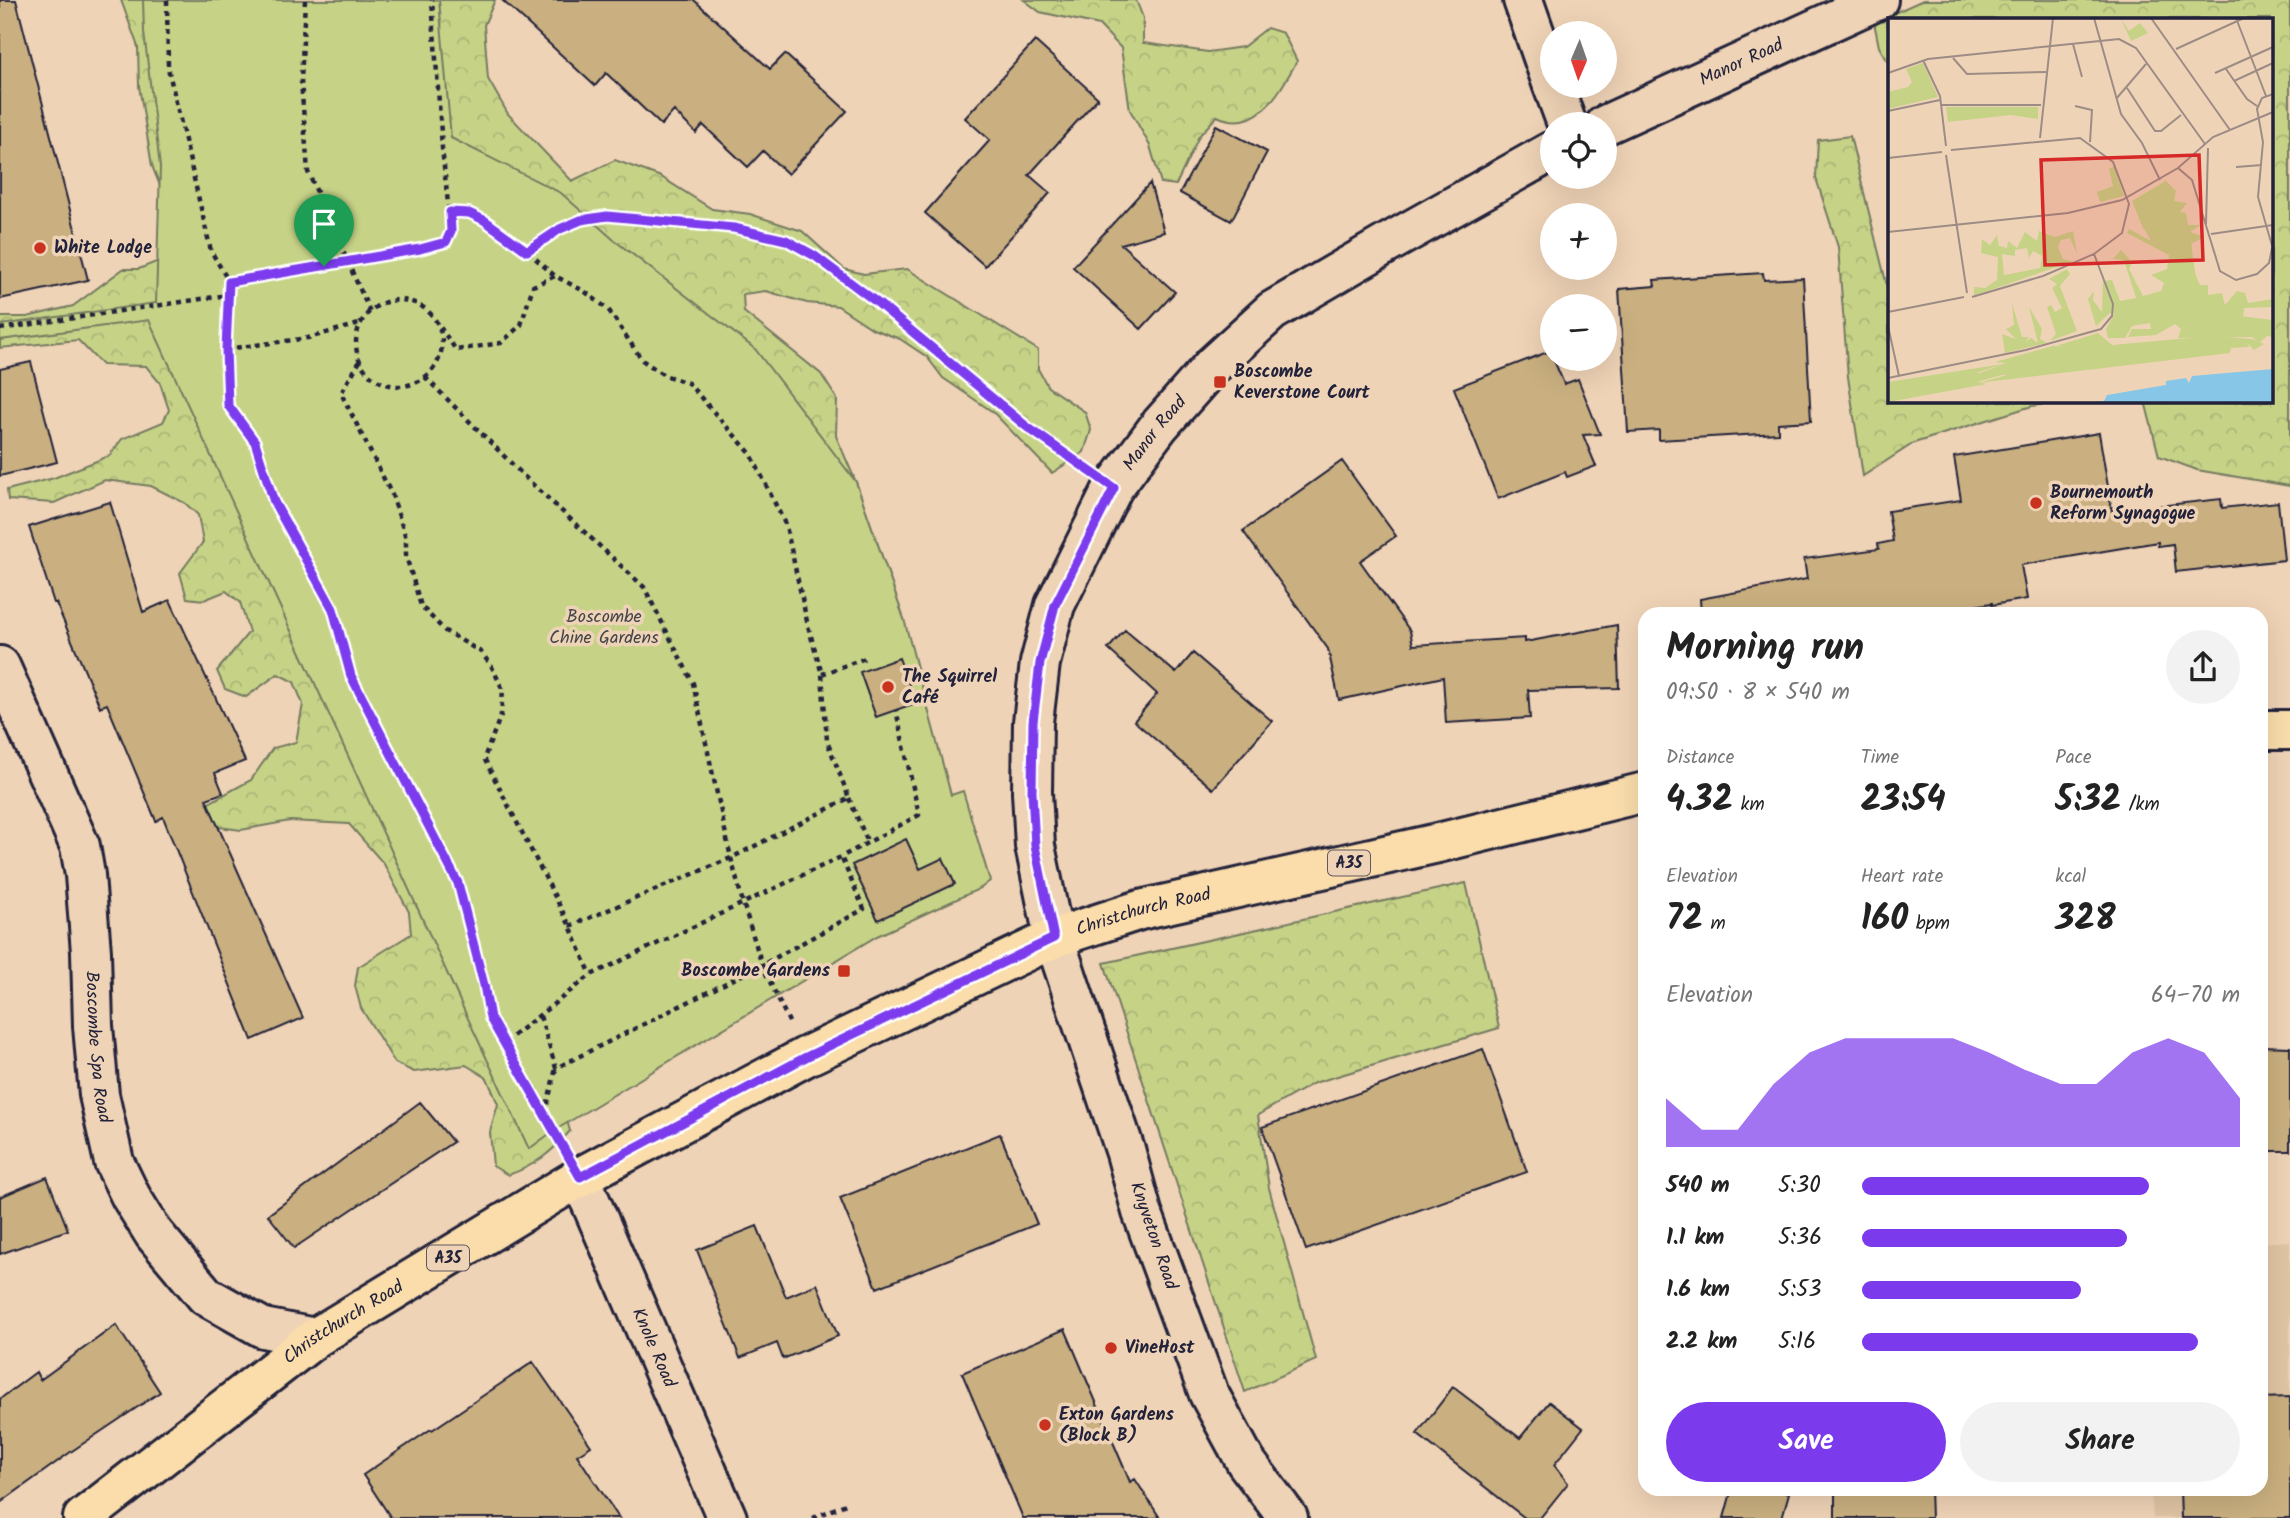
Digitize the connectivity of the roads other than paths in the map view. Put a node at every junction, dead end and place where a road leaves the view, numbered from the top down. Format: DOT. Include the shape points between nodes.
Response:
graph roads {
  1 [pos="1523,0"];
  2 [pos="1878,0"];
  3 [pos="1540,48"];
  4 [pos="1617,119"];
  5 [pos="1540,158"];
  6 [pos="0,666"];
  7 [pos="2268,730"];
  8 [pos="2290,730"];
  9 [pos="1638,794"];
  10 [pos="1054,938"];
  11 [pos="580,1177"];
  12 [pos="315,1338"];
  13 [pos="83,1518"];
  14 [pos="727,1518"];
  15 [pos="1288,1518"];
  1 -- 3 [label="street"];
  2 -- 4 [label="street, Manor Road"];
  5 -- 10 [label="street, Manor Road" via="1272,311 1213,365 1159,426 1114,488 1055,605 1040,663 1032,792 1035,846"];
  6 -- 12 [label="street, Boscombe Spa Road" via="80,846 92,952 99,1095 114,1162 154,1234 206,1296 263,1328"];
  7 -- 8 [label="main road"];
  9 -- 10 [label="main road, Christchurch Road / A35" via="1140,910"];
  10 -- 11 [label="main road, Christchurch Road / A35" via="806,1057"];
  10 -- 15 [label="street, Knyveton Road" via="1142,1212 1209,1394 1246,1462"];
  11 -- 12 [label="main road, Christchurch Road / A35"];
  11 -- 14 [label="street, Knole Road"];
  12 -- 13 [label="main road, Christchurch Road / A35"];
}
